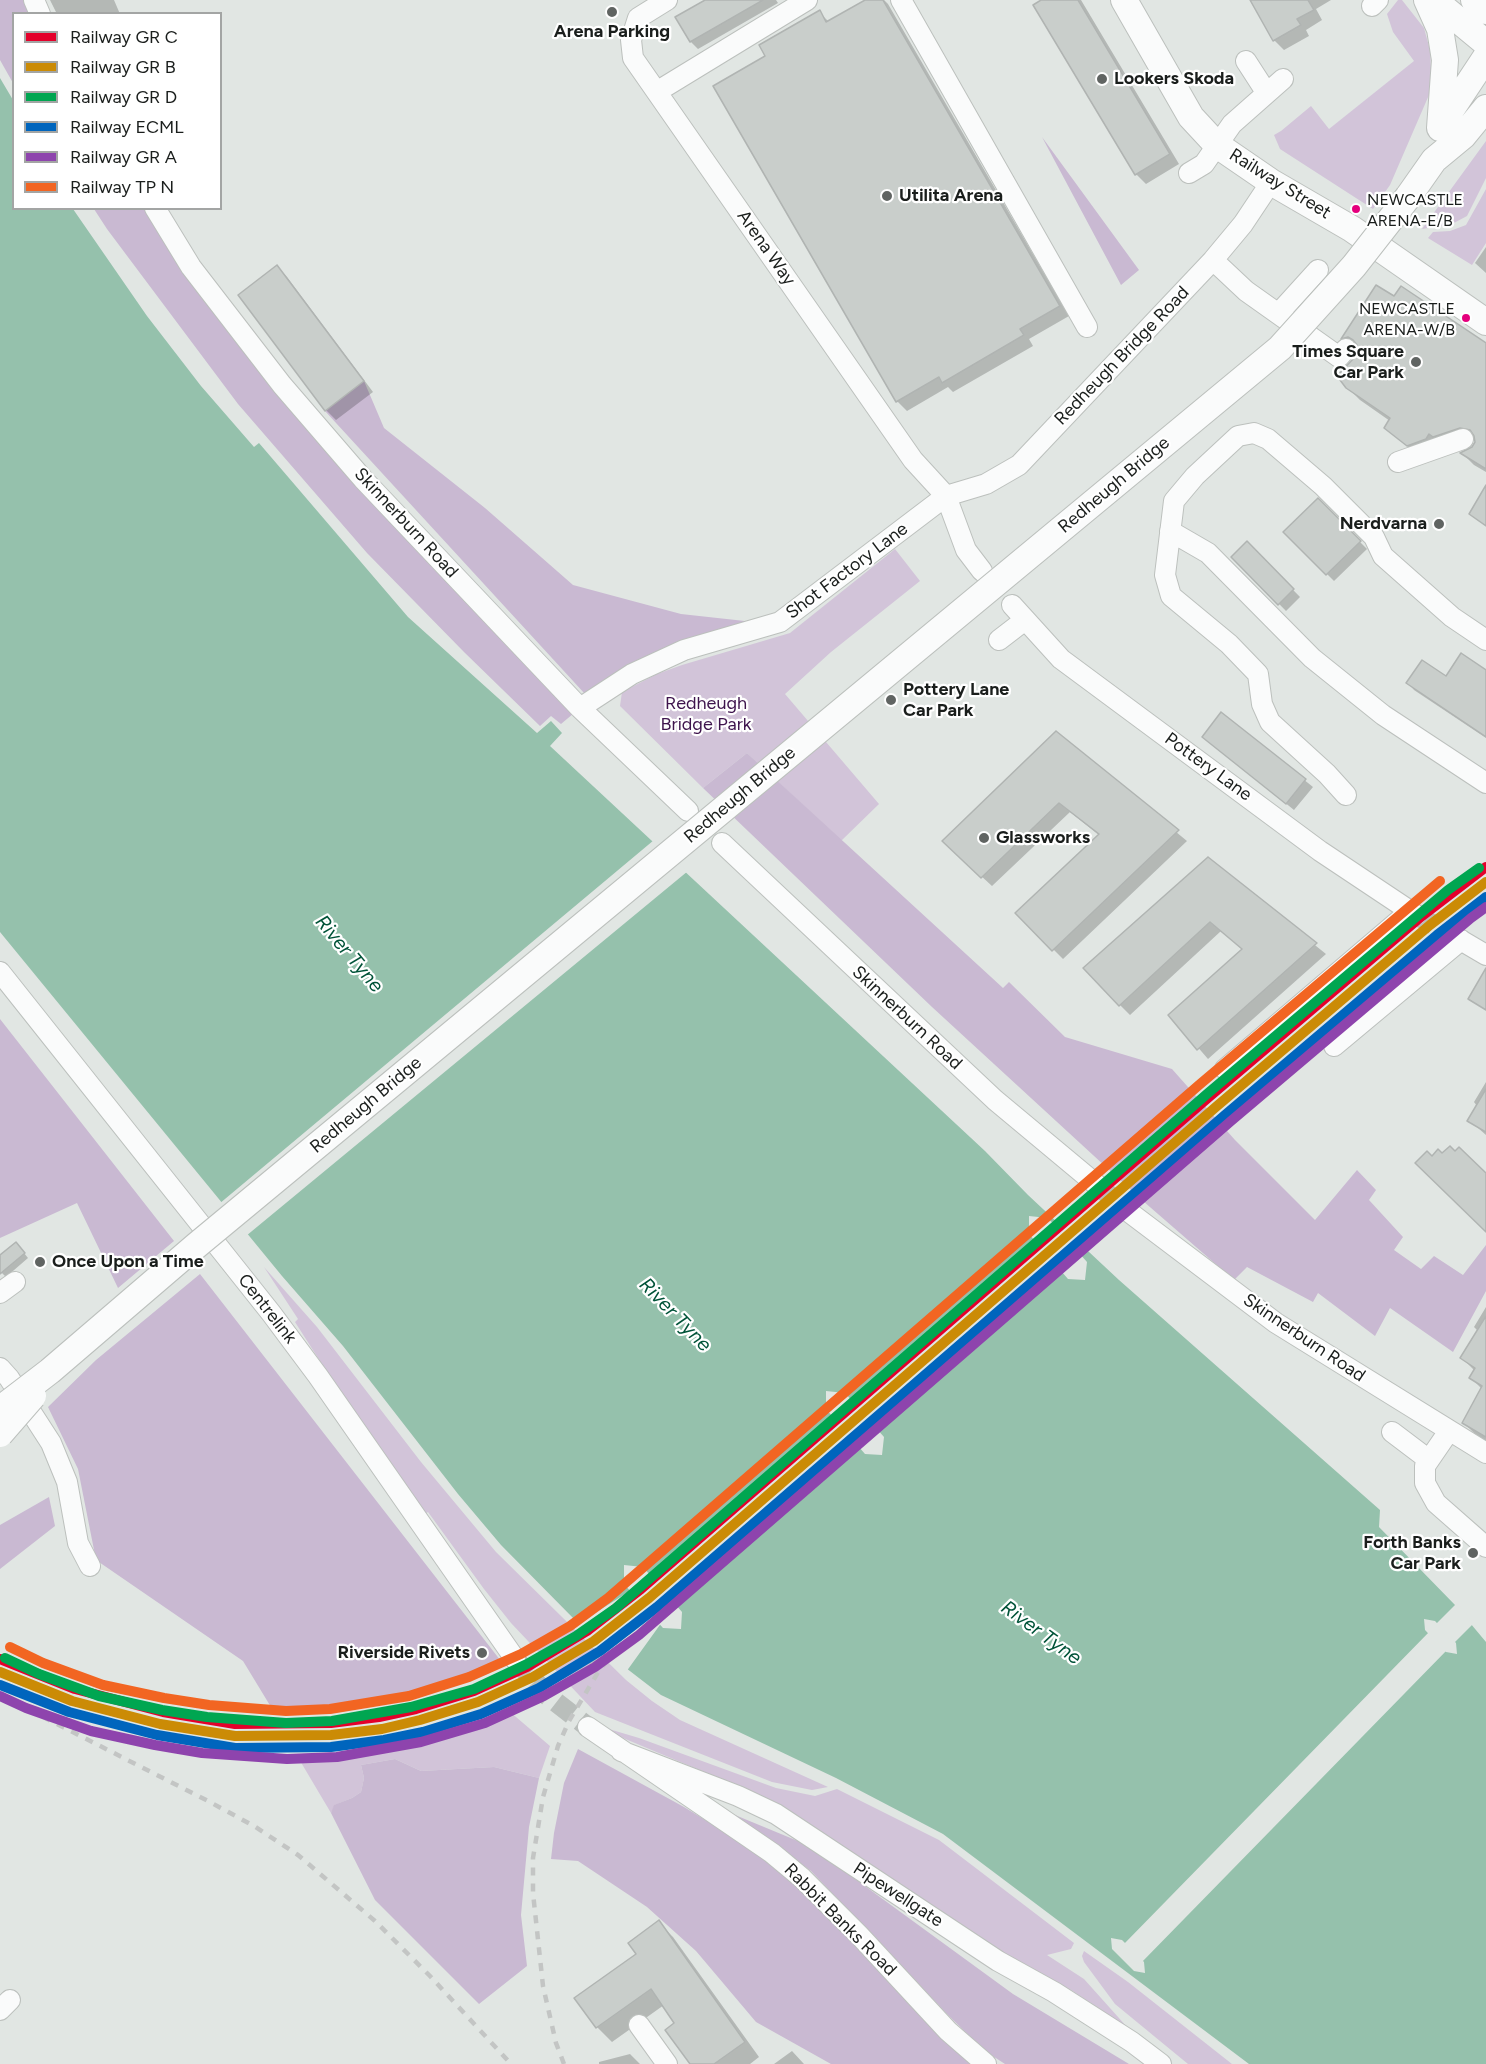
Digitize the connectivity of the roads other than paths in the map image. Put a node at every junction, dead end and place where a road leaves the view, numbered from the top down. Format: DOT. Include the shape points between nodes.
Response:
graph roads {
  1 [pos="667,0"];
  2 [pos="807,0"];
  3 [pos="901,0"];
  4 [pos="1124,0"];
  5 [pos="1427,0"];
  6 [pos="1434,0"];
  7 [pos="1474,0"];
  8 [pos="1486,11"];
  9 [pos="1486,43"];
  10 [pos="1486,57"];
  11 [pos="1246,61"];
  12 [pos="1283,79"];
  13 [pos="658,91"];
  14 [pos="1266,92"];
  15 [pos="1485,109"];
  16 [pos="1440,128"];
  17 [pos="1217,145"];
  18 [pos="1434,160"];
  19 [pos="1189,173"];
  20 [pos="1271,182"];
  21 [pos="156,210"];
  22 [pos="1207,266"];
  23 [pos="1318,270"];
  24 [pos="1279,314"];
  25 [pos="1486,322"];
  26 [pos="1088,327"];
  27 [pos="1346,350"];
  28 [pos="1341,371"];
  29 [pos="1463,439"];
  30 [pos="1398,462"];
  31 [pos="946,496"];
  32 [pos="1170,531"];
  33 [pos="982,570"];
  34 [pos="1012,605"];
  35 [pos="1025,621"];
  36 [pos="999,640"];
  37 [pos="1486,640"];
  38 [pos="580,708"];
  39 [pos="1486,783"];
  40 [pos="1346,795"];
  41 [pos="688,811"];
  42 [pos="722,843"];
  43 [pos="1486,955"];
  44 [pos="0,972"];
  45 [pos="1334,1046"];
  46 [pos="1225,1069"];
  47 [pos="1097,1185"];
  48 [pos="1129,1212"];
  49 [pos="0,1368"];
  50 [pos="50,1371"];
  51 [pos="2,1404"];
  52 [pos="1449,1431"];
  53 [pos="1392,1432"];
  54 [pos="0,1434"];
  55 [pos="1486,1453"];
  56 [pos="1429,1460"];
  57 [pos="1486,1547"];
  58 [pos="90,1566"];
  59 [pos="516,1659"];
  60 [pos="588,1727"];
  61 [pos="621,1751"];
  62 [pos="639,2025"];
  63 [pos="667,2064"];
  64 [pos="986,2064"];
  65 [pos="1161,2064"];
  1 -- 13 [label="street, Arena Way" via="638,18 631,40 633,58"];
  2 -- 13 [label="street"];
  3 -- 26 [label="street"];
  4 -- 17 [label="main road, Railway Street" via="1191,117"];
  5 -- 16 [label="main road" via="1444,47"];
  6 -- 9 [label="main road"];
  7 -- 8 [label="main road"];
  10 -- 16 [label="main road"];
  11 -- 14 [label="street"];
  12 -- 14 [label="street"];
  13 -- 31 [label="street, Arena Way" via="913,459"];
  14 -- 17 [label="street" via="1232,124"];
  15 -- 18 [label="main road" via="1463,136"];
  16 -- 18 [label="main road"];
  17 -- 19 [label="street" via="1204,165"];
  17 -- 20 [label="main road, Railway Street"];
  18 -- 50 [label="main road, Redheugh Bridge, bridge" via="1354,266 1280,348"];
  20 -- 22 [label="street, Redheugh Bridge Road" via="1243,224"];
  20 -- 25 [label="main road, Railway Street" via="1352,229"];
  21 -- 38 [label="street, Skinnerburn Road" via="191,267 282,385 363,479"];
  22 -- 24 [label="street"];
  22 -- 31 [label="street, Redheugh Bridge Road" via="1018,465 976,488"];
  23 -- 24 [label="street"];
  24 -- 27 [label="street" via="1340,357"];
  24 -- 28 [label="street"];
  29 -- 30 [label="street"];
  31 -- 33 [label="street" via="966,550"];
  31 -- 38 [label="street, Shot Factory Lane" via="780,622 684,650 632,674"];
  32 -- 37 [label="street" via="1174,501 1195,476 1238,436 1254,433 1268,439 1323,486 1374,537 1383,556"];
  32 -- 39 [label="street" via="1208,553 1312,658 1383,715"];
  32 -- 40 [label="street" via="1165,575 1171,596 1258,674 1262,704 1270,722"];
  34 -- 35 [label="street, Pottery Lane"];
  35 -- 36 [label="street"];
  35 -- 46 [label="street, Pottery Lane" via="1061,659 1320,851 1413,913"];
  38 -- 41 [label="street, Skinnerburn Road"];
  42 -- 47 [label="street, Skinnerburn Road" via="995,1100"];
  43 -- 45 [label="street" via="1456,938"];
  44 -- 59 [label="street, Centrelink" via="282,1328"];
  48 -- 52 [label="street, Skinnerburn Road" via="1276,1323"];
  49 -- 58 [label="street" via="51,1443 67,1482 78,1543"];
  50 -- 51 [label="main road, bridge"];
  50 -- 54 [label="main road, bridge" via="32,1399"];
  52 -- 55 [label="street, Skinnerburn Road"];
  52 -- 56 [label="street"];
  53 -- 56 [label="street"];
  56 -- 57 [label="street" via="1424,1477 1436,1503"];
  60 -- 61 [label="street"];
  61 -- 64 [label="street, Rabbit Banks Road" via="772,1853 802,1878 948,2031"];
  61 -- 65 [label="street, Pipewellgate" via="728,1791 776,1814"];
  62 -- 63 [label="street"];
}
